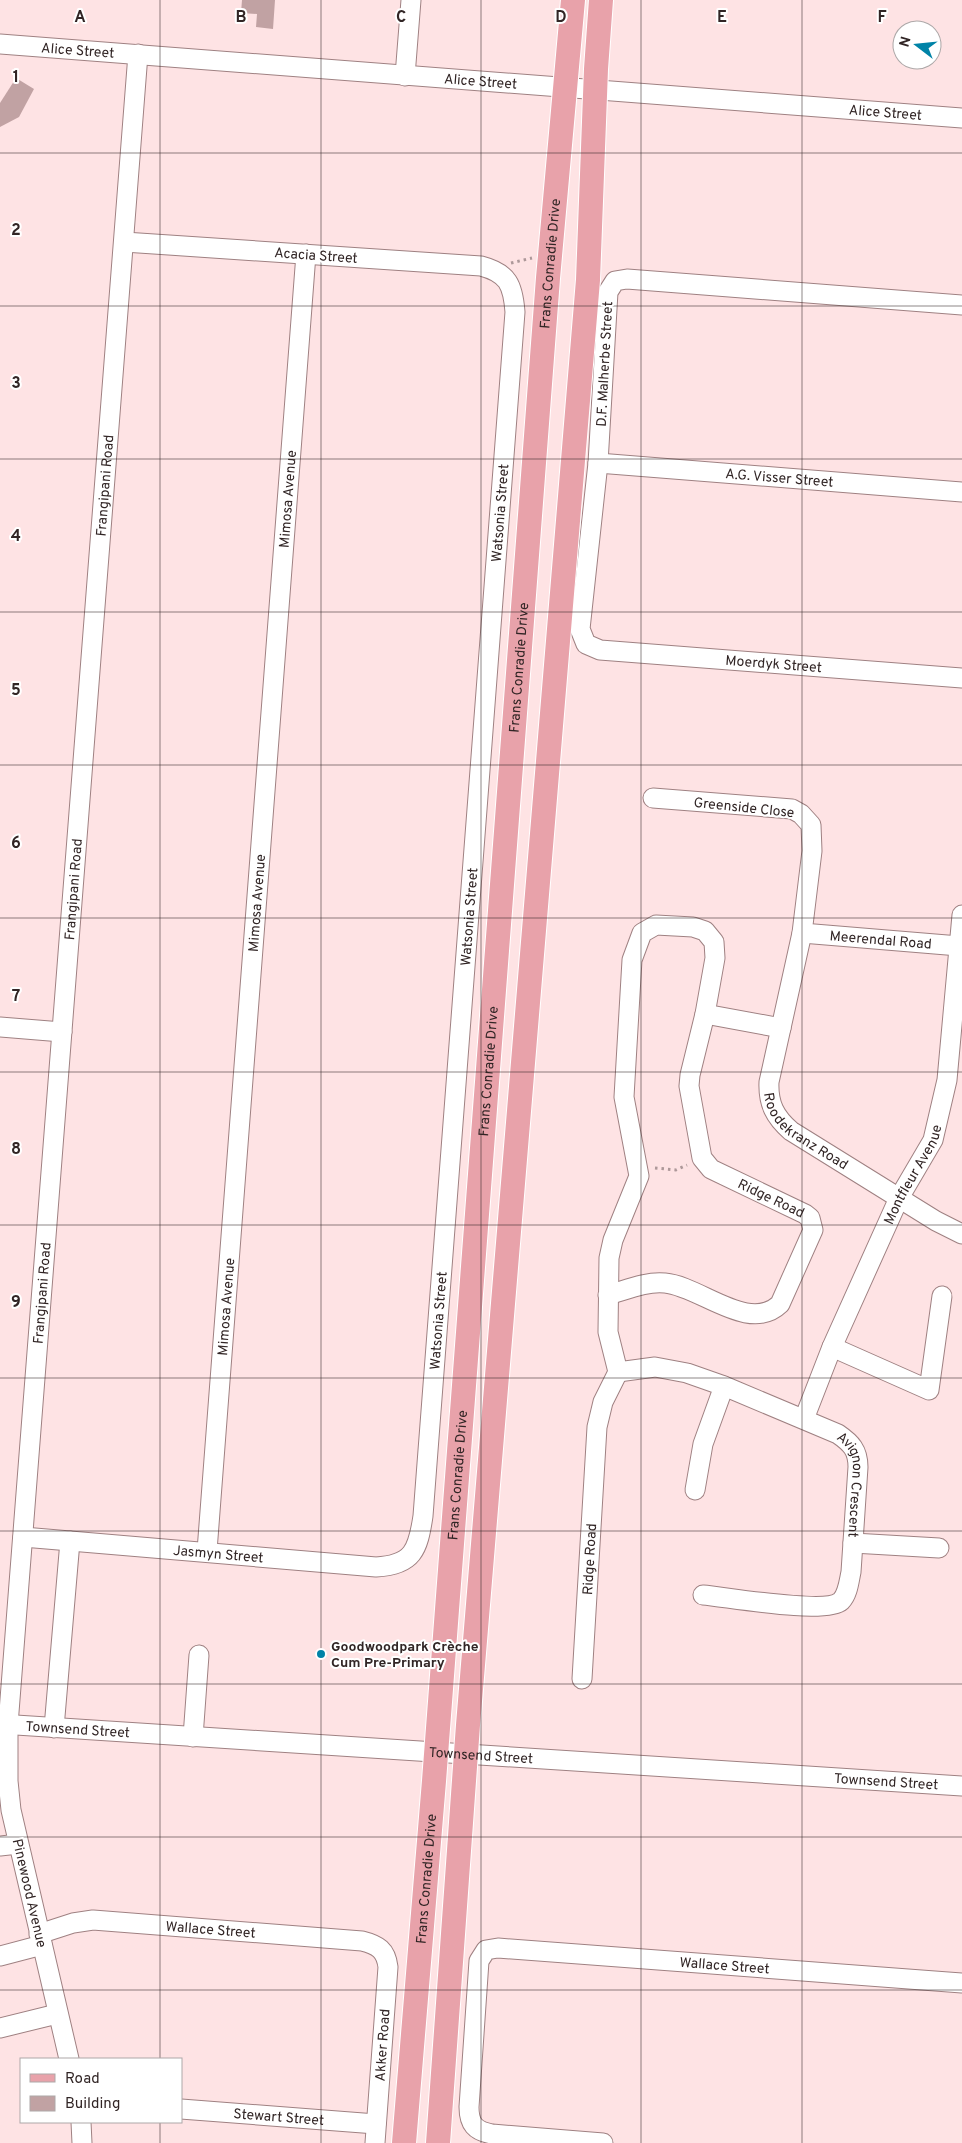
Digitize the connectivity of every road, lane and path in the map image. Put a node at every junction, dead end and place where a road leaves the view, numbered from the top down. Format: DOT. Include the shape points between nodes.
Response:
graph roads {
  1 [pos="411,0"];
  2 [pos="573,0"];
  3 [pos="601,0"];
  4 [pos="0,44"];
  5 [pos="138,54"];
  6 [pos="405,76"];
  7 [pos="566,87"];
  8 [pos="596,90"];
  9 [pos="962,118"];
  10 [pos="124,242"];
  11 [pos="306,254"];
  12 [pos="537,258"];
  13 [pos="502,275"];
  14 [pos="962,305"];
  15 [pos="598,463"];
  16 [pos="962,492"];
  17 [pos="586,644"];
  18 [pos="962,678"];
  19 [pos="653,798"];
  20 [pos="962,915"];
  21 [pos="802,933"];
  22 [pos="959,946"];
  23 [pos="705,1014"];
  24 [pos="0,1027"];
  25 [pos="781,1028"];
  26 [pos="62,1032"];
  27 [pos="702,1158"];
  28 [pos="638,1172"];
  29 [pos="899,1198"];
  30 [pos="962,1234"];
  31 [pos="608,1295"];
  32 [pos="942,1296"];
  33 [pos="832,1347"];
  34 [pos="618,1372"];
  35 [pos="724,1386"];
  36 [pos="804,1418"];
  37 [pos="695,1490"];
  38 [pos="23,1537"];
  39 [pos="70,1541"];
  40 [pos="853,1543"];
  41 [pos="939,1548"];
  42 [pos="207,1551"];
  43 [pos="411,1556"];
  44 [pos="703,1595"];
  45 [pos="199,1655"];
  46 [pos="582,1679"];
  47 [pos="4,1725"];
  48 [pos="54,1728"];
  49 [pos="193,1737"];
  50 [pos="435,1753"];
  51 [pos="466,1753"];
  52 [pos="962,1786"];
  53 [pos="9,1845"];
  54 [pos="40,1940"];
  55 [pos="381,1948"];
  56 [pos="0,1956"];
  57 [pos="962,1983"];
  58 [pos="57,2014"];
  59 [pos="0,2028"];
  60 [pos="69,2058"];
  61 [pos="182,2109"];
  62 [pos="81,2123"];
  63 [pos="376,2124"];
  64 [pos="82,2143"];
  65 [pos="375,2143"];
  66 [pos="404,2143"];
  67 [pos="438,2143"];
  68 [pos="603,2143"];
  1 -- 6 [label="street"];
  2 -- 7 [label="main road, Frans Conradie Drive"];
  3 -- 8 [label="main road"];
  4 -- 5 [label="street, Alice Street"];
  5 -- 6 [label="street, Alice Street"];
  5 -- 10 [label="street, Frangipani Road"];
  6 -- 7 [label="street, Alice Street"];
  7 -- 8 [label="street, Alice Street"];
  7 -- 50 [label="main road, Frans Conradie Drive" via="546,298"];
  8 -- 9 [label="street, Alice Street"];
  8 -- 51 [label="main road" via="587,290"];
  10 -- 11 [label="street, Acacia Street"];
  10 -- 26 [label="street, Frangipani Road"];
  11 -- 13 [label="street, Acacia Street" via="481,266"];
  11 -- 42 [label="street, Mimosa Avenue"];
  12 -- 13 [label="path" via="508,264"];
  13 -- 43 [label="street, Watsonia Street" via="511,287 515,312 423,1516 418,1544"];
  14 -- 15 [label="street, D.F. Malherbe Street" via="627,279 615,281 608,292"];
  15 -- 16 [label="street, A.G. Visser Street"];
  15 -- 17 [label="street, D.F. Malherbe Street" via="580,629"];
  17 -- 18 [label="street, Moerdyk Street" via="600,650"];
  19 -- 21 [label="street, Greenside Close" via="792,810 807,818 813,834"];
  20 -- 22 [label="street, Montfleur Avenue"];
  21 -- 22 [label="street, Meerendal Road"];
  21 -- 25 [label="street, Roodekranz Road"];
  22 -- 29 [label="street, Montfleur Avenue" via="947,1080 935,1134"];
  23 -- 25 [label="street"];
  23 -- 27 [label="street" via="690,1080"];
  23 -- 28 [label="street" via="715,949 710,936 693,928 650,927 638,941 632,960 624,1097"];
  24 -- 26 [label="street"];
  25 -- 29 [label="street, Roodekranz Road" via="769,1090 775,1114 791,1131"];
  26 -- 38 [label="street, Frangipani Road"];
  27 -- 28 [label="path" via="676,1170 656,1168"];
  27 -- 31 [label="street, Ridge Road" via="711,1169 810,1218 809,1242 780,1304 773,1311 751,1314 666,1283 648,1284"];
  28 -- 31 [label="street" via="636,1186 613,1240"];
  29 -- 30 [label="street, Roodekranz Road"];
  29 -- 33 [label="street, Montfleur Avenue"];
  31 -- 34 [label="street" via="608,1332"];
  32 -- 33 [label="street" via="929,1390"];
  33 -- 36 [label="street, Montfleur Avenue"];
  34 -- 35 [label="street, Avignon Crescent" via="656,1367 687,1373"];
  34 -- 46 [label="street, Ridge Road" via="603,1402 597,1427"];
  35 -- 36 [label="street, Avignon Crescent"];
  35 -- 37 [label="street" via="703,1444"];
  36 -- 40 [label="street, Avignon Crescent" via="838,1434 856,1452"];
  38 -- 39 [label="street, Jasmyn Street"];
  38 -- 47 [label="street, Frangipani Road"];
  39 -- 42 [label="street, Jasmyn Street"];
  39 -- 48 [label="street"];
  40 -- 41 [label="street"];
  40 -- 44 [label="street, Avignon Crescent" via="849,1585 841,1600 831,1606"];
  42 -- 43 [label="street, Jasmyn Street" via="376,1567 401,1563"];
  45 -- 49 [label="street"];
  47 -- 48 [label="street, Townsend Street"];
  47 -- 53 [label="street, Pinewood Avenue"];
  48 -- 49 [label="street, Townsend Street"];
  49 -- 50 [label="street, Townsend Street"];
  50 -- 51 [label="street, Townsend Street"];
  50 -- 66 [label="main road, Frans Conradie Drive"];
  51 -- 52 [label="street, Townsend Street"];
  51 -- 67 [label="main road"];
  53 -- 54 [label="street, Pinewood Avenue"];
  54 -- 55 [label="street, Wallace Street" via="73,1923 93,1920 362,1941"];
  54 -- 56 [label="street, Wallace Street"];
  54 -- 58 [label="street, Pinewood Avenue"];
  55 -- 63 [label="street, Akker Road" via="386,1954 388,1967"];
  57 -- 68 [label="street, Wallace Street" via="498,1948 486,1950 478,1970 469,2107 473,2126 492,2134"];
  58 -- 59 [label="street"];
  58 -- 60 [label="street, Pinewood Avenue"];
  61 -- 63 [label="street, Stewart Street"];
  62 -- 64 [label="street"];
  63 -- 65 [label="street, Akker Road"];
}
